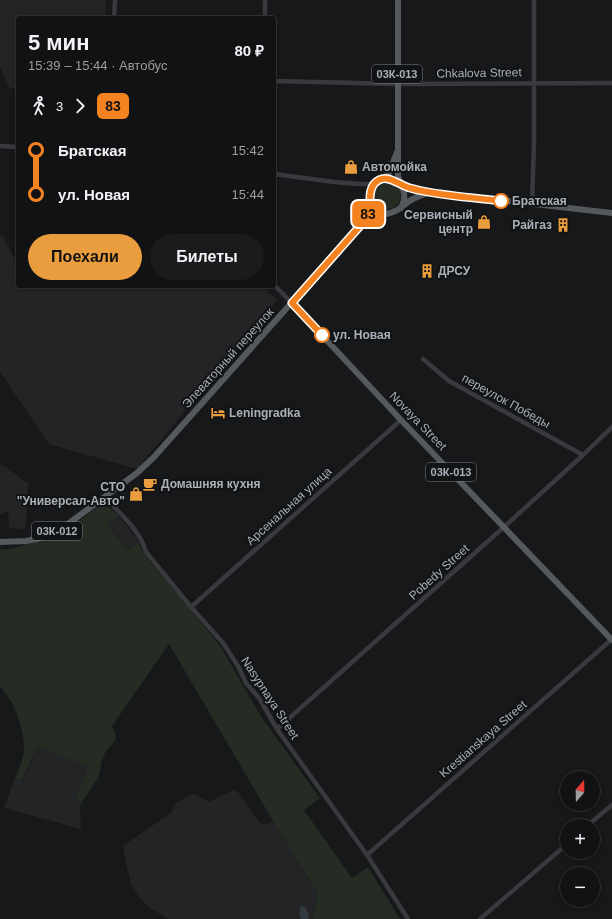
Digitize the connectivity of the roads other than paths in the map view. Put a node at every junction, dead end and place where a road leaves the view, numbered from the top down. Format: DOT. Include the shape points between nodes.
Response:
graph roads {
  1 [pos="115,0"];
  2 [pos="265,0"];
  3 [pos="398,0"];
  4 [pos="534,0"];
  5 [pos="114,16"];
  6 [pos="265,16"];
  7 [pos="276,81"];
  8 [pos="534,82"];
  9 [pos="612,83"];
  10 [pos="397,84"];
  11 [pos="0,146"];
  12 [pos="16,148"];
  13 [pos="399,149"];
  14 [pos="276,174"];
  15 [pos="384,179"];
  16 [pos="359,184"];
  17 [pos="374,184"];
  18 [pos="401,185"];
  19 [pos="370,191"];
  20 [pos="429,192"];
  21 [pos="371,203"];
  22 [pos="532,204"];
  23 [pos="401,208"];
  24 [pos="385,214"];
  25 [pos="612,214"];
  26 [pos="360,226"];
  27 [pos="276,287"];
  28 [pos="292,303"];
  29 [pos="423,359"];
  30 [pos="401,420"];
  31 [pos="612,427"];
  32 [pos="583,455"];
  33 [pos="105,497"];
  34 [pos="504,527"];
  35 [pos="0,542"];
  36 [pos="191,607"];
  37 [pos="612,639"];
  38 [pos="277,729"];
  39 [pos="612,805"];
  40 [pos="595,819"];
  41 [pos="560,850"];
  42 [pos="368,855"];
  43 [pos="408,919"];
  44 [pos="480,919"];
  1 -- 5 [label="street"];
  2 -- 6 [label="street"];
  3 -- 10 [label="main road, 03К-013"];
  4 -- 8 [label="street"];
  7 -- 10 [label="street, Chkalova Street"];
  8 -- 9 [label="street, Chkalova Street"];
  8 -- 10 [label="street, Chkalova Street"];
  8 -- 22 [label="street"];
  10 -- 13 [label="main road, 03К-013"];
  11 -- 12 [label="street"];
  13 -- 15 [label="main road, 03К-013"];
  13 -- 18 [label="main road, 03К-013" via="398,176"];
  14 -- 16 [label="street"];
  15 -- 17 [label="main road"];
  15 -- 18 [label="main road" via="397,181"];
  16 -- 17 [label="street"];
  16 -- 19 [label="street"];
  17 -- 19 [label="main road"];
  18 -- 20 [label="main road"];
  18 -- 23 [label="main road, 03К-013" via="405,197"];
  19 -- 21 [label="main road"];
  20 -- 22 [label="main road"];
  20 -- 23 [label="main road"];
  21 -- 24 [label="main road" via="379,212"];
  21 -- 26 [label="main road, Элеваторный переулок" via="369,212"];
  22 -- 25 [label="main road"];
  23 -- 24 [label="main road"];
  24 -- 26 [label="main road, Элеваторный переулок"];
  26 -- 28 [label="main road, Элеваторный переулок / 03К-012"];
  27 -- 28 [label="street"];
  28 -- 30 [label="main road, Novaya Street / 03К-013"];
  28 -- 33 [label="main road, Элеваторный переулок / 03К-012" via="154,457"];
  29 -- 32 [label="street, переулок Победы" via="449,381"];
  30 -- 34 [label="main road, Novaya Street / 03К-013"];
  30 -- 36 [label="street, Арсенальная улица"];
  31 -- 32 [label="street, Pobedy Street"];
  32 -- 34 [label="street, Pobedy Street"];
  33 -- 35 [label="main road, 03К-012" via="70,523 41,538"];
  33 -- 36 [label="street, Nasypnaya Street" via="127,520 143,542 146,552"];
  34 -- 37 [label="main road, Novaya Street / 03К-013"];
  34 -- 38 [label="street, Pobedy Street"];
  36 -- 38 [label="street, Nasypnaya Street" via="223,643"];
  37 -- 42 [label="street, Krestianskaya Street"];
  38 -- 42 [label="street, Nasypnaya Street"];
  39 -- 40 [label="street"];
  41 -- 44 [label="street"];
  42 -- 43 [label="street, Nasypnaya Street"];
}
